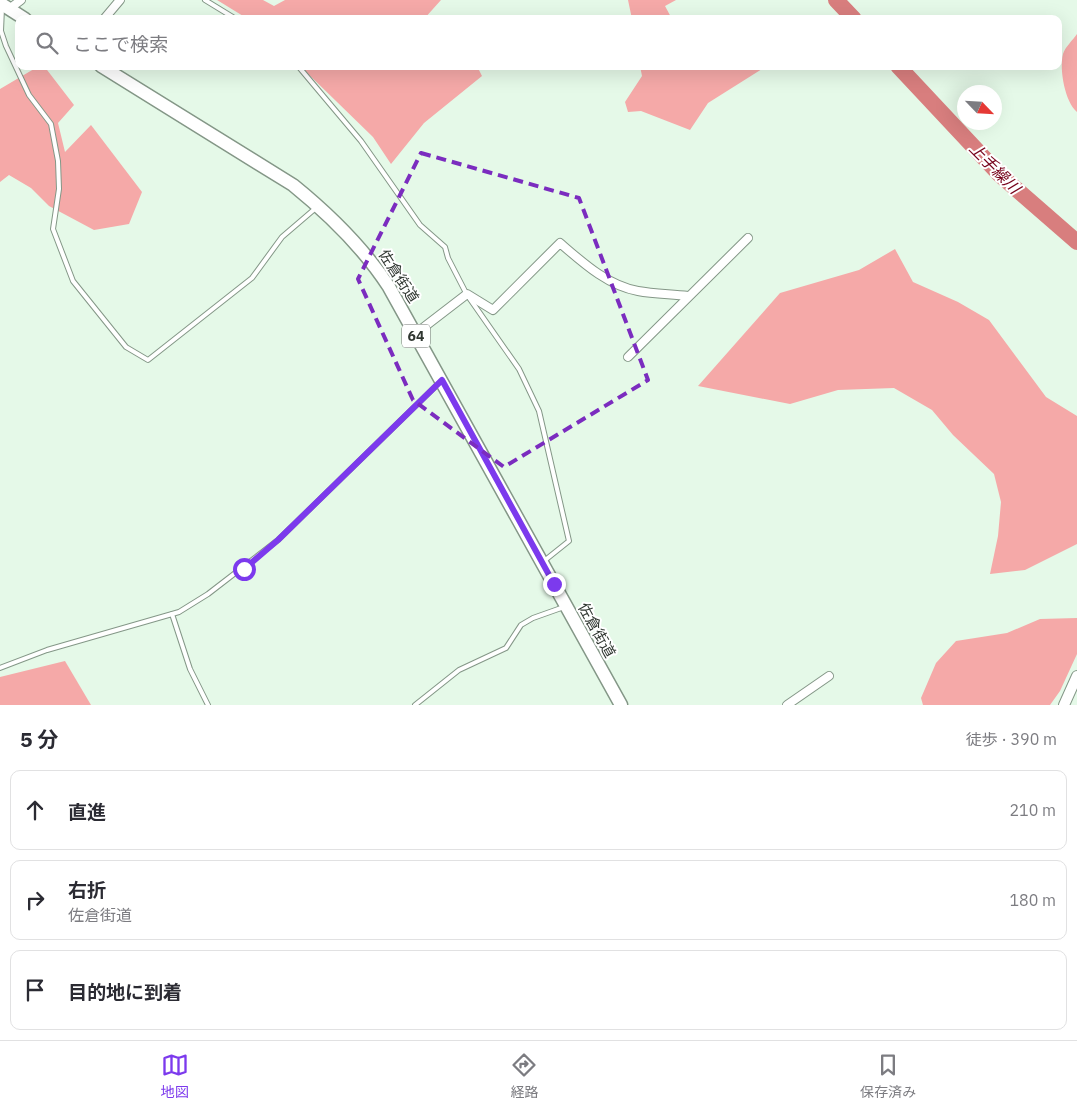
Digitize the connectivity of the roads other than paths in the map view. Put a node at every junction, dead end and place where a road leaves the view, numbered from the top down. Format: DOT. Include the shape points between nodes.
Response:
graph roads {
  1 [pos="21,0"];
  2 [pos="120,0"];
  3 [pos="205,0"];
  4 [pos="4,5"];
  5 [pos="19,15"];
  6 [pos="107,15"];
  7 [pos="229,15"];
  8 [pos="15,65"];
  9 [pos="17,70"];
  10 [pos="108,70"];
  11 [pos="301,70"];
  12 [pos="318,205"];
  13 [pos="748,238"];
  14 [pos="467,294"];
  15 [pos="688,296"];
  16 [pos="416,334"];
  17 [pos="628,357"];
  18 [pos="442,380"];
  19 [pos="542,562"];
  20 [pos="566,606"];
  21 [pos="172,614"];
  22 [pos="0,668"];
  23 [pos="829,676"];
  24 [pos="1077,676"];
  25 [pos="208,705"];
  26 [pos="415,705"];
  27 [pos="621,705"];
  28 [pos="788,705"];
  29 [pos="1064,705"];
  1 -- 4 [label="street"];
  2 -- 6 [label="street"];
  3 -- 7 [label="lane"];
  4 -- 5 [label="main road"];
  4 -- 8 [label="lane" via="1,31"];
  9 -- 12 [label="lane" via="29,95 51,124 59,189 53,229 73,281 126,347 148,360 252,278 282,237"];
  10 -- 12 [label="main road, 佐倉街道 / 64" via="256,160"];
  11 -- 14 [label="lane" via="361,141 420,225 445,247"];
  12 -- 16 [label="main road, 佐倉街道 / 64" via="358,244 377,269"];
  13 -- 15 [label="street"];
  14 -- 15 [label="street" via="493,310 560,243 585,265 616,284 637,291"];
  14 -- 16 [label="street"];
  14 -- 19 [label="lane" via="519,369 539,411 569,542"];
  15 -- 17 [label="street"];
  16 -- 18 [label="main road, 佐倉街道 / 64"];
  18 -- 19 [label="main road, 佐倉街道 / 64"];
  18 -- 21 [label="lane" via="278,540 208,594"];
  19 -- 20 [label="main road, 佐倉街道 / 64"];
  20 -- 26 [label="lane" via="522,625 506,648 459,670"];
  20 -- 27 [label="main road, 佐倉街道 / 64"];
  21 -- 22 [label="lane" via="47,650"];
  21 -- 25 [label="lane" via="190,669"];
  23 -- 28 [label="street"];
  24 -- 29 [label="street"];
}
